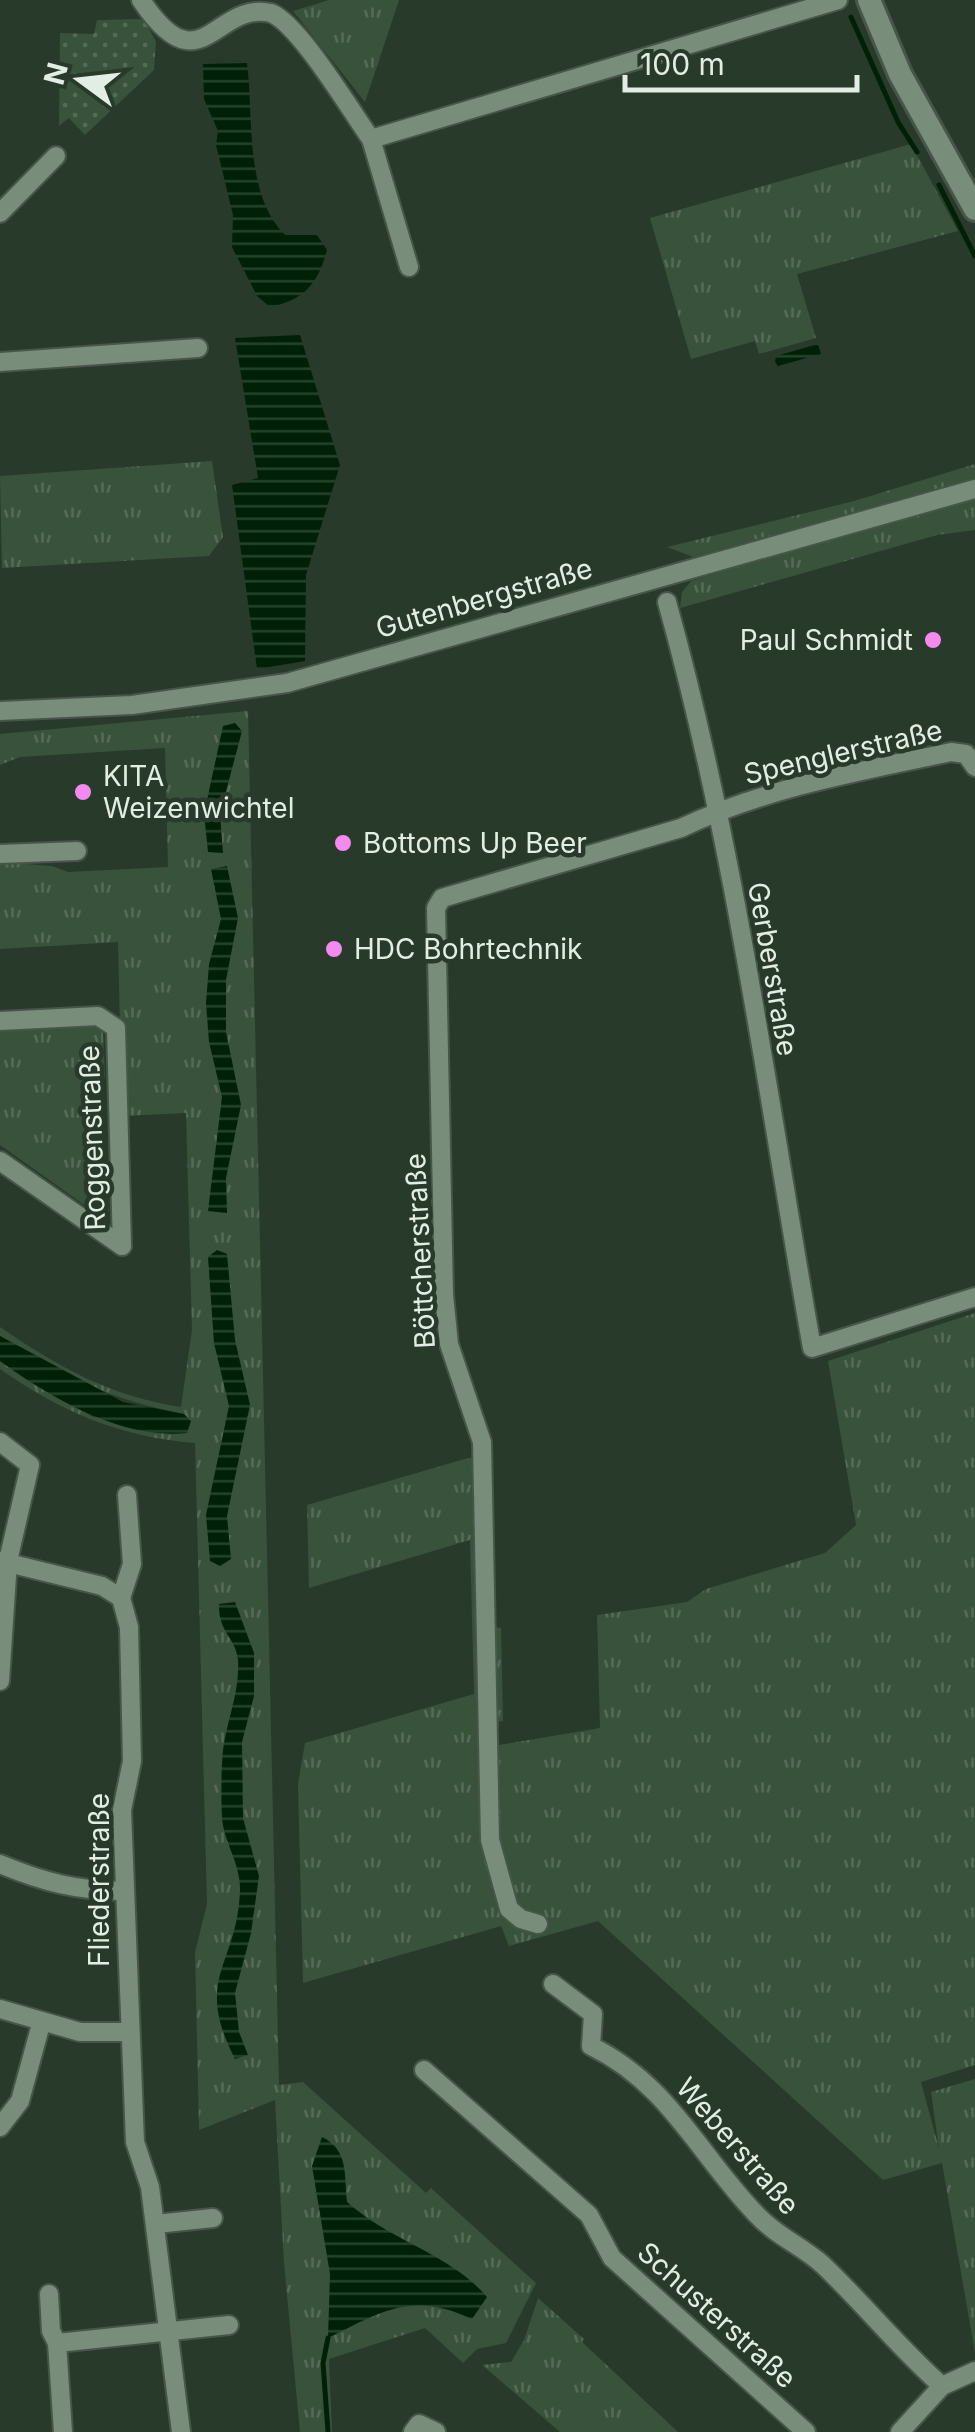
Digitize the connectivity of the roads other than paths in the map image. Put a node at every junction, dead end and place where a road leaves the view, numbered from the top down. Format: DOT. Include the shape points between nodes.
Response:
graph roads {
  1 [pos="141,0"];
  2 [pos="838,0"];
  3 [pos="869,0"];
  4 [pos="278,6"];
  5 [pos="371,139"];
  6 [pos="56,156"];
  7 [pos="975,208"];
  8 [pos="0,213"];
  9 [pos="408,266"];
  10 [pos="198,348"];
  11 [pos="0,362"];
  12 [pos="975,489"];
  13 [pos="667,602"];
  14 [pos="0,711"];
  15 [pos="975,767"];
  16 [pos="717,811"];
  17 [pos="77,851"];
  18 [pos="0,854"];
  19 [pos="0,1021"];
  20 [pos="0,1161"];
  21 [pos="975,1297"];
  22 [pos="0,1442"];
  23 [pos="128,1495"];
  24 [pos="4,1561"];
  25 [pos="121,1598"];
  26 [pos="0,1680"];
  27 [pos="0,1864"];
  28 [pos="124,1892"];
  29 [pos="538,1924"];
  30 [pos="553,1984"];
  31 [pos="0,2009"];
  32 [pos="40,2024"];
  33 [pos="128,2032"];
  34 [pos="424,2070"];
  35 [pos="0,2127"];
  36 [pos="212,2218"];
  37 [pos="156,2224"];
  38 [pos="49,2294"];
  39 [pos="229,2325"];
  40 [pos="171,2330"];
  41 [pos="56,2343"];
  42 [pos="975,2371"];
  43 [pos="942,2386"];
  44 [pos="63,2432"];
  45 [pos="182,2432"];
  46 [pos="413,2432"];
  47 [pos="436,2432"];
  48 [pos="806,2432"];
  49 [pos="900,2432"];
  1 -- 4 [label="street" via="158,26 178,38 192,38 248,10"];
  2 -- 5 [label="street"];
  3 -- 7 [label="main road" via="900,74"];
  4 -- 5 [label="street"];
  5 -- 9 [label="street"];
  6 -- 8 [label="street"];
  10 -- 11 [label="street"];
  12 -- 14 [label="street, Gutenbergstraße" via="288,683 132,705"];
  13 -- 16 [label="street, Gerberstraße"];
  15 -- 16 [label="street, Spenglerstraße" via="966,754 951,752"];
  16 -- 21 [label="street, Gerberstraße" via="812,1348"];
  16 -- 29 [label="street, Böttcherstraße" via="682,828 442,898 436,908 444,1295 449,1344 482,1442 490,1840 509,1909"];
  17 -- 18 [label="street"];
  19 -- 20 [label="street, Roggenstraße" via="98,1016 116,1028 122,1246"];
  22 -- 24 [label="street" via="30,1465"];
  23 -- 25 [label="street" via="132,1564"];
  24 -- 25 [label="street" via="102,1586"];
  24 -- 26 [label="street"];
  25 -- 28 [label="street, Fliederstraße" via="129,1627 132,1761 122,1810"];
  27 -- 28 [label="street" via="46,1884"];
  28 -- 33 [label="street, Fliederstraße"];
  30 -- 43 [label="street, Weberstraße" via="593,2014 591,2046 620,2060 681,2118 758,2216 818,2261"];
  31 -- 32 [label="street"];
  32 -- 33 [label="street"];
  32 -- 35 [label="street" via="20,2101"];
  33 -- 37 [label="street, Fliederstraße" via="135,2058 135,2142"];
  34 -- 48 [label="street, Schusterstraße" via="589,2214 612,2258"];
  36 -- 37 [label="street"];
  37 -- 40 [label="street, Fliederstraße"];
  38 -- 41 [label="street"];
  39 -- 40 [label="street"];
  40 -- 41 [label="street"];
  40 -- 45 [label="street, Fliederstraße"];
  41 -- 44 [label="street"];
  42 -- 43 [label="street"];
  43 -- 49 [label="street"];
  46 -- 47 [label="street" via="419,2424"];
}
